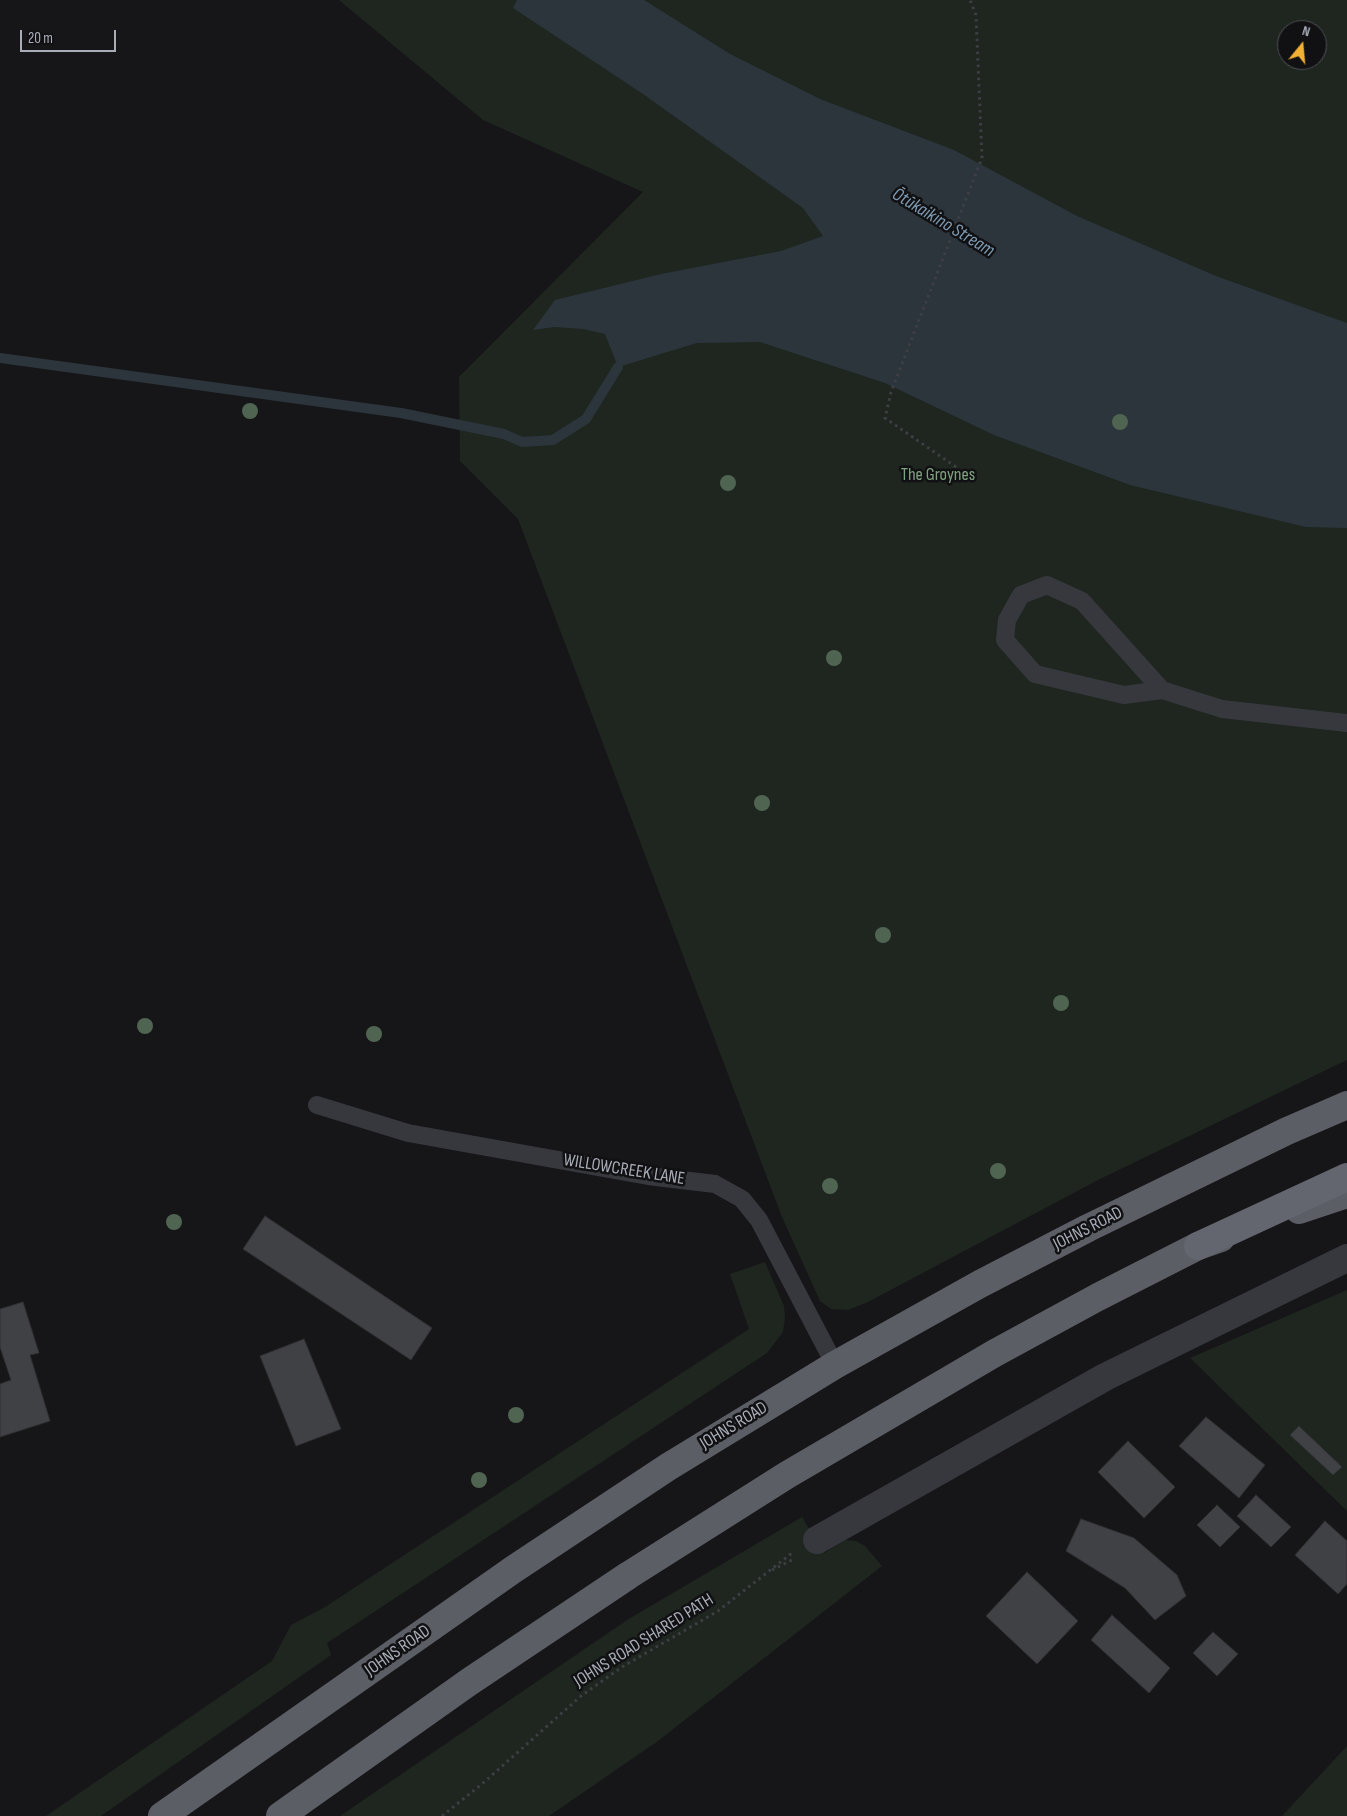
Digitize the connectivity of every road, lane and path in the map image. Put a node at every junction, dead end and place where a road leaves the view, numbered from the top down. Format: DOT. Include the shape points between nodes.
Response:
graph roads {
  1 [pos="970,0"];
  2 [pos="956,467"];
  3 [pos="1162,690"];
  4 [pos="1347,723"];
  5 [pos="317,1105"];
  6 [pos="1347,1105"];
  7 [pos="1347,1177"];
  8 [pos="1347,1194"];
  9 [pos="1198,1246"];
  10 [pos="1347,1258"];
  11 [pos="835,1365"];
  12 [pos="817,1540"];
  13 [pos="772,1570"];
  14 [pos="162,1816"];
  15 [pos="280,1816"];
  16 [pos="442,1816"];
  1 -- 2 [label="path" via="976,15 982,158 891,392 885,418"];
  3 -- 3 [label="lane" via="1124,695 1035,674 1005,640 1008,620 1021,594 1047,585 1082,601"];
  3 -- 4 [label="lane" via="1222,709"];
  5 -- 11 [label="lane, WILLOWCREEK LANE" via="408,1133 648,1176 714,1184 742,1199 758,1220"];
  6 -- 11 [label="highway, JOHNS ROAD" via="1088,1228"];
  7 -- 9 [label="highway"];
  8 -- 9 [label="highway"];
  9 -- 15 [label="highway" via="995,1353 787,1475 469,1682"];
  10 -- 12 [label="street" via="1105,1378"];
  11 -- 14 [label="highway, JOHNS ROAD" via="668,1467 530,1559"];
  13 -- 16 [label="path, JOHNS ROAD SHARED PATH" via="718,1610 622,1667 581,1696"];
}
